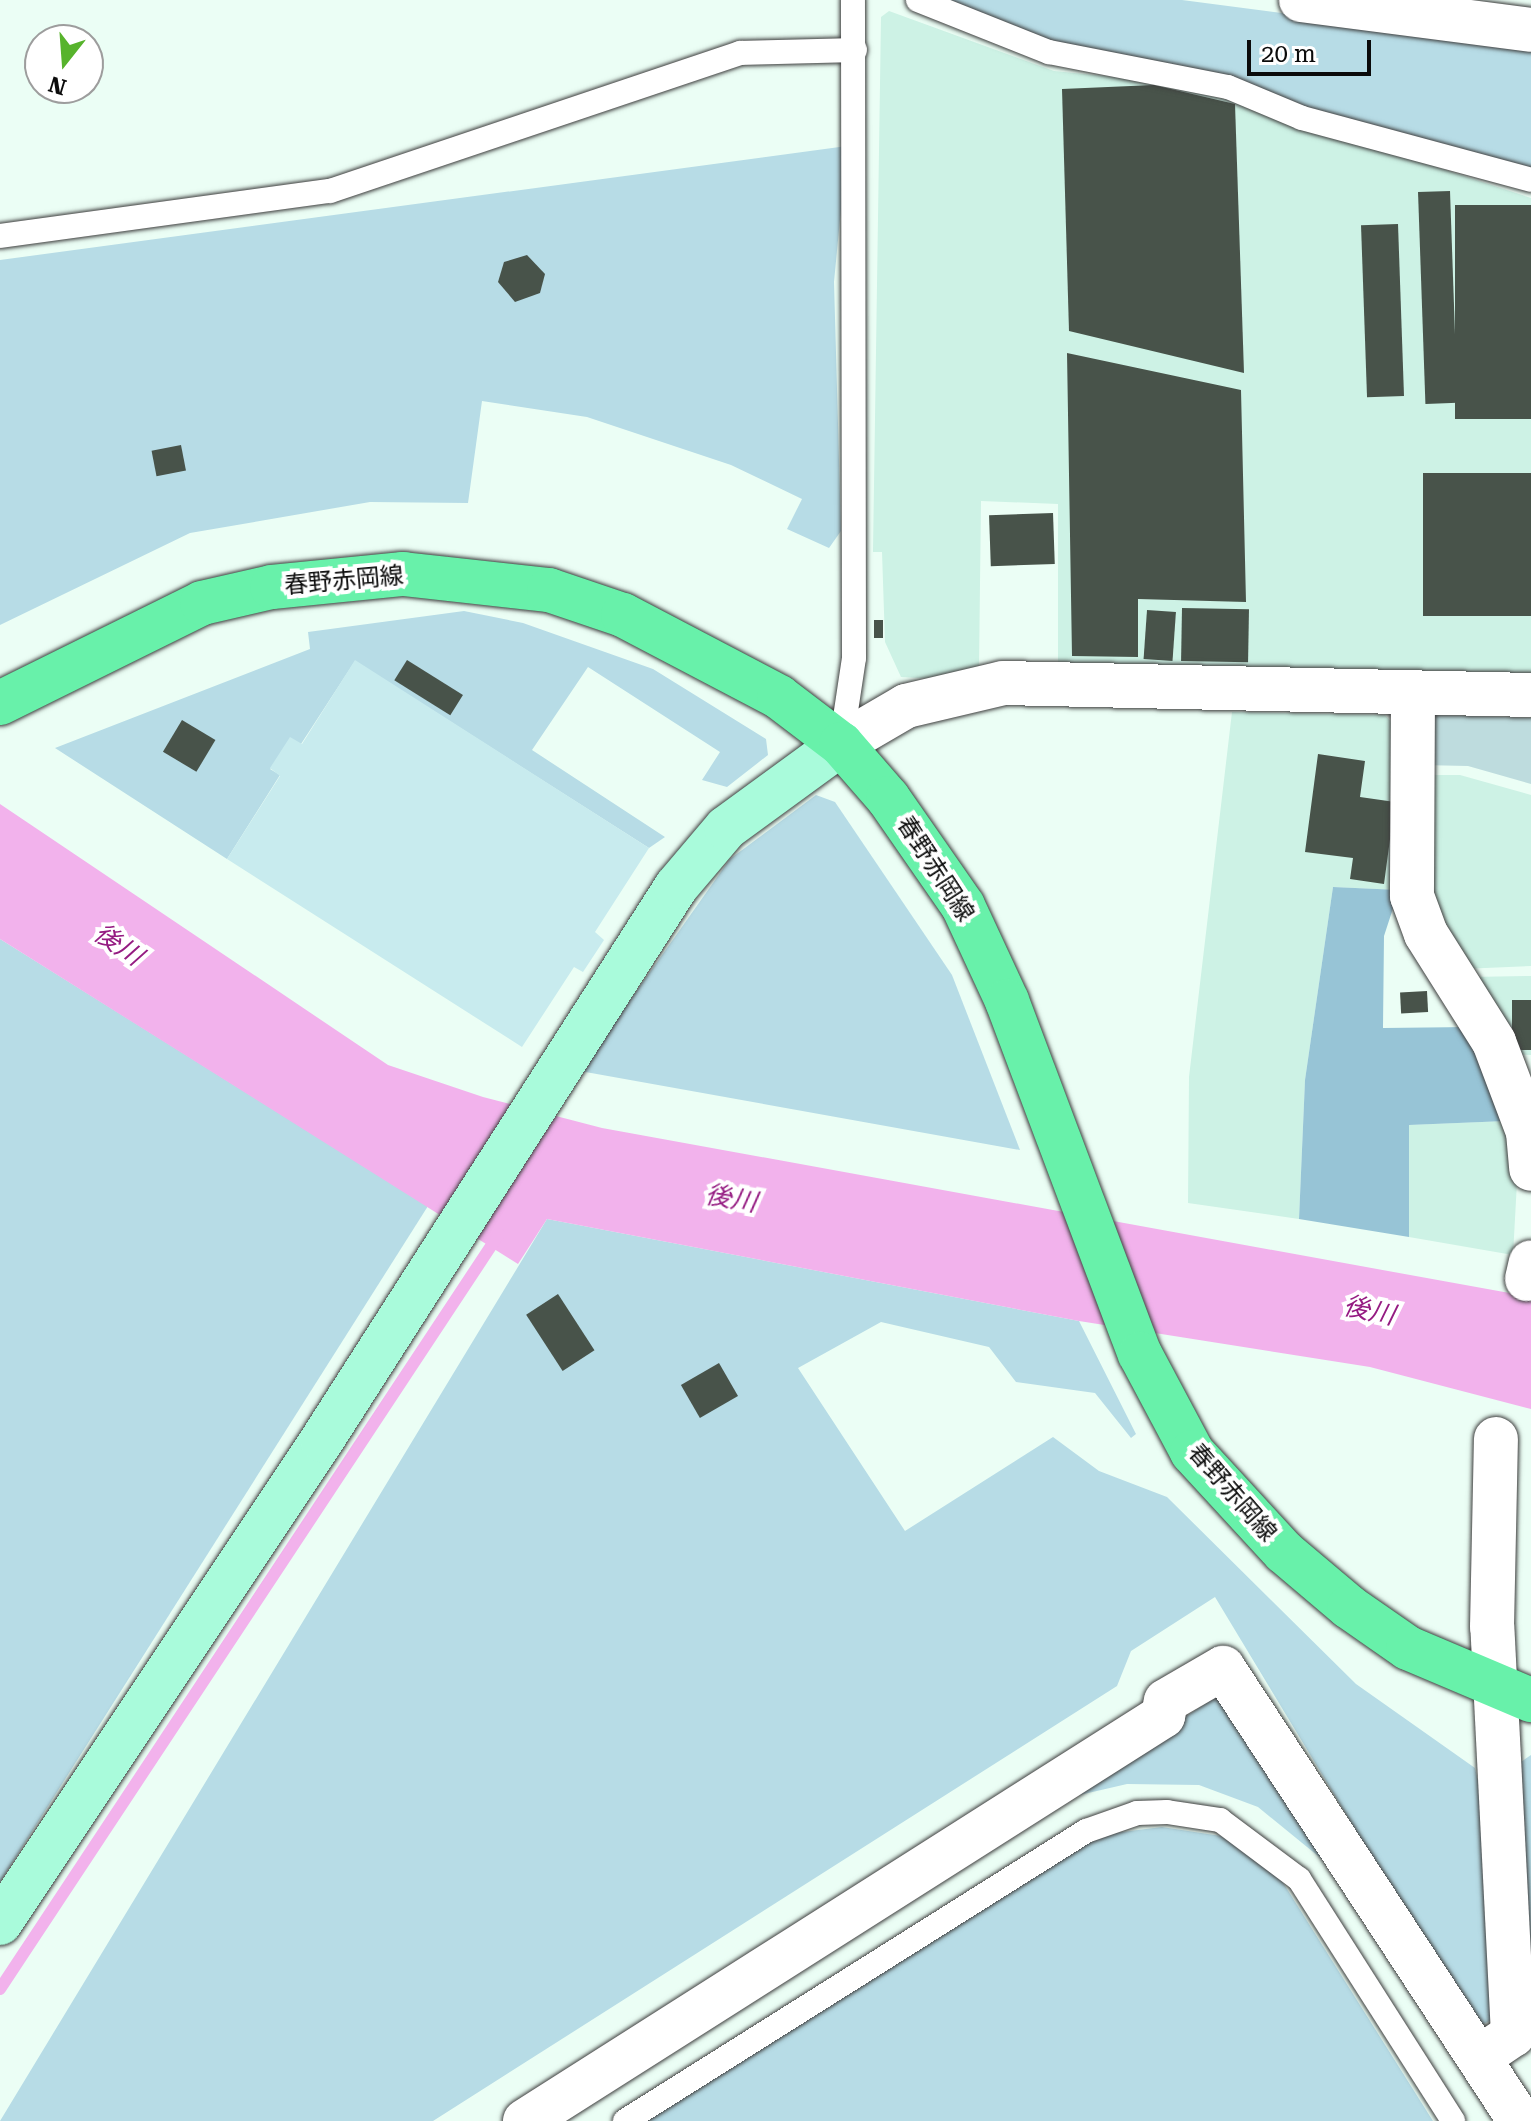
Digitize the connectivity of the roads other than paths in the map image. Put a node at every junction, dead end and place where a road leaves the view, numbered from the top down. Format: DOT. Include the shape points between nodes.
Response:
graph roads {
  1 [pos="853,0"];
  2 [pos="918,0"];
  3 [pos="1301,0"];
  4 [pos="1531,30"];
  5 [pos="855,50"];
  6 [pos="1531,180"];
  7 [pos="0,236"];
  8 [pos="1413,695"];
  9 [pos="1531,695"];
  10 [pos="0,703"];
  11 [pos="841,744"];
  12 [pos="1531,1169"];
  13 [pos="1496,1439"];
  14 [pos="1514,1694"];
  15 [pos="0,1923"];
  16 [pos="1480,2057"];
  17 [pos="525,2121"];
  18 [pos="625,2121"];
  19 [pos="1453,2121"];
  20 [pos="1520,2121"];
  1 -- 5 [label="lane"];
  2 -- 6 [label="lane" via="1049,52 1228,87 1302,118"];
  3 -- 4 [label="street"];
  5 -- 7 [label="lane" via="740,53 330,191"];
  5 -- 11 [label="lane" via="854,658"];
  8 -- 9 [label="street"];
  8 -- 11 [label="street" via="1003,683 906,706"];
  8 -- 12 [label="street" via="1412,896 1426,934 1494,1042 1528,1132"];
  10 -- 11 [label="main road, 春野赤岡線" via="202,603 329,580 471,577 549,590 623,615 779,697"];
  11 -- 14 [label="main road, 春野赤岡線" via="888,798 963,906 1007,1001 1140,1354 1192,1452 1284,1552 1408,1648"];
  11 -- 15 [label="street" via="726,828 676,887 444,1250"];
  13 -- 14 [label="street"];
  14 -- 16 [label="street" via="1513,2035"];
  16 -- 17 [label="street" via="1223,1668 1166,1701 1163,1716"];
  16 -- 20 [label="street"];
  18 -- 19 [label="lane" via="1086,1831 1137,1813 1167,1812 1220,1820 1299,1879"];
}
